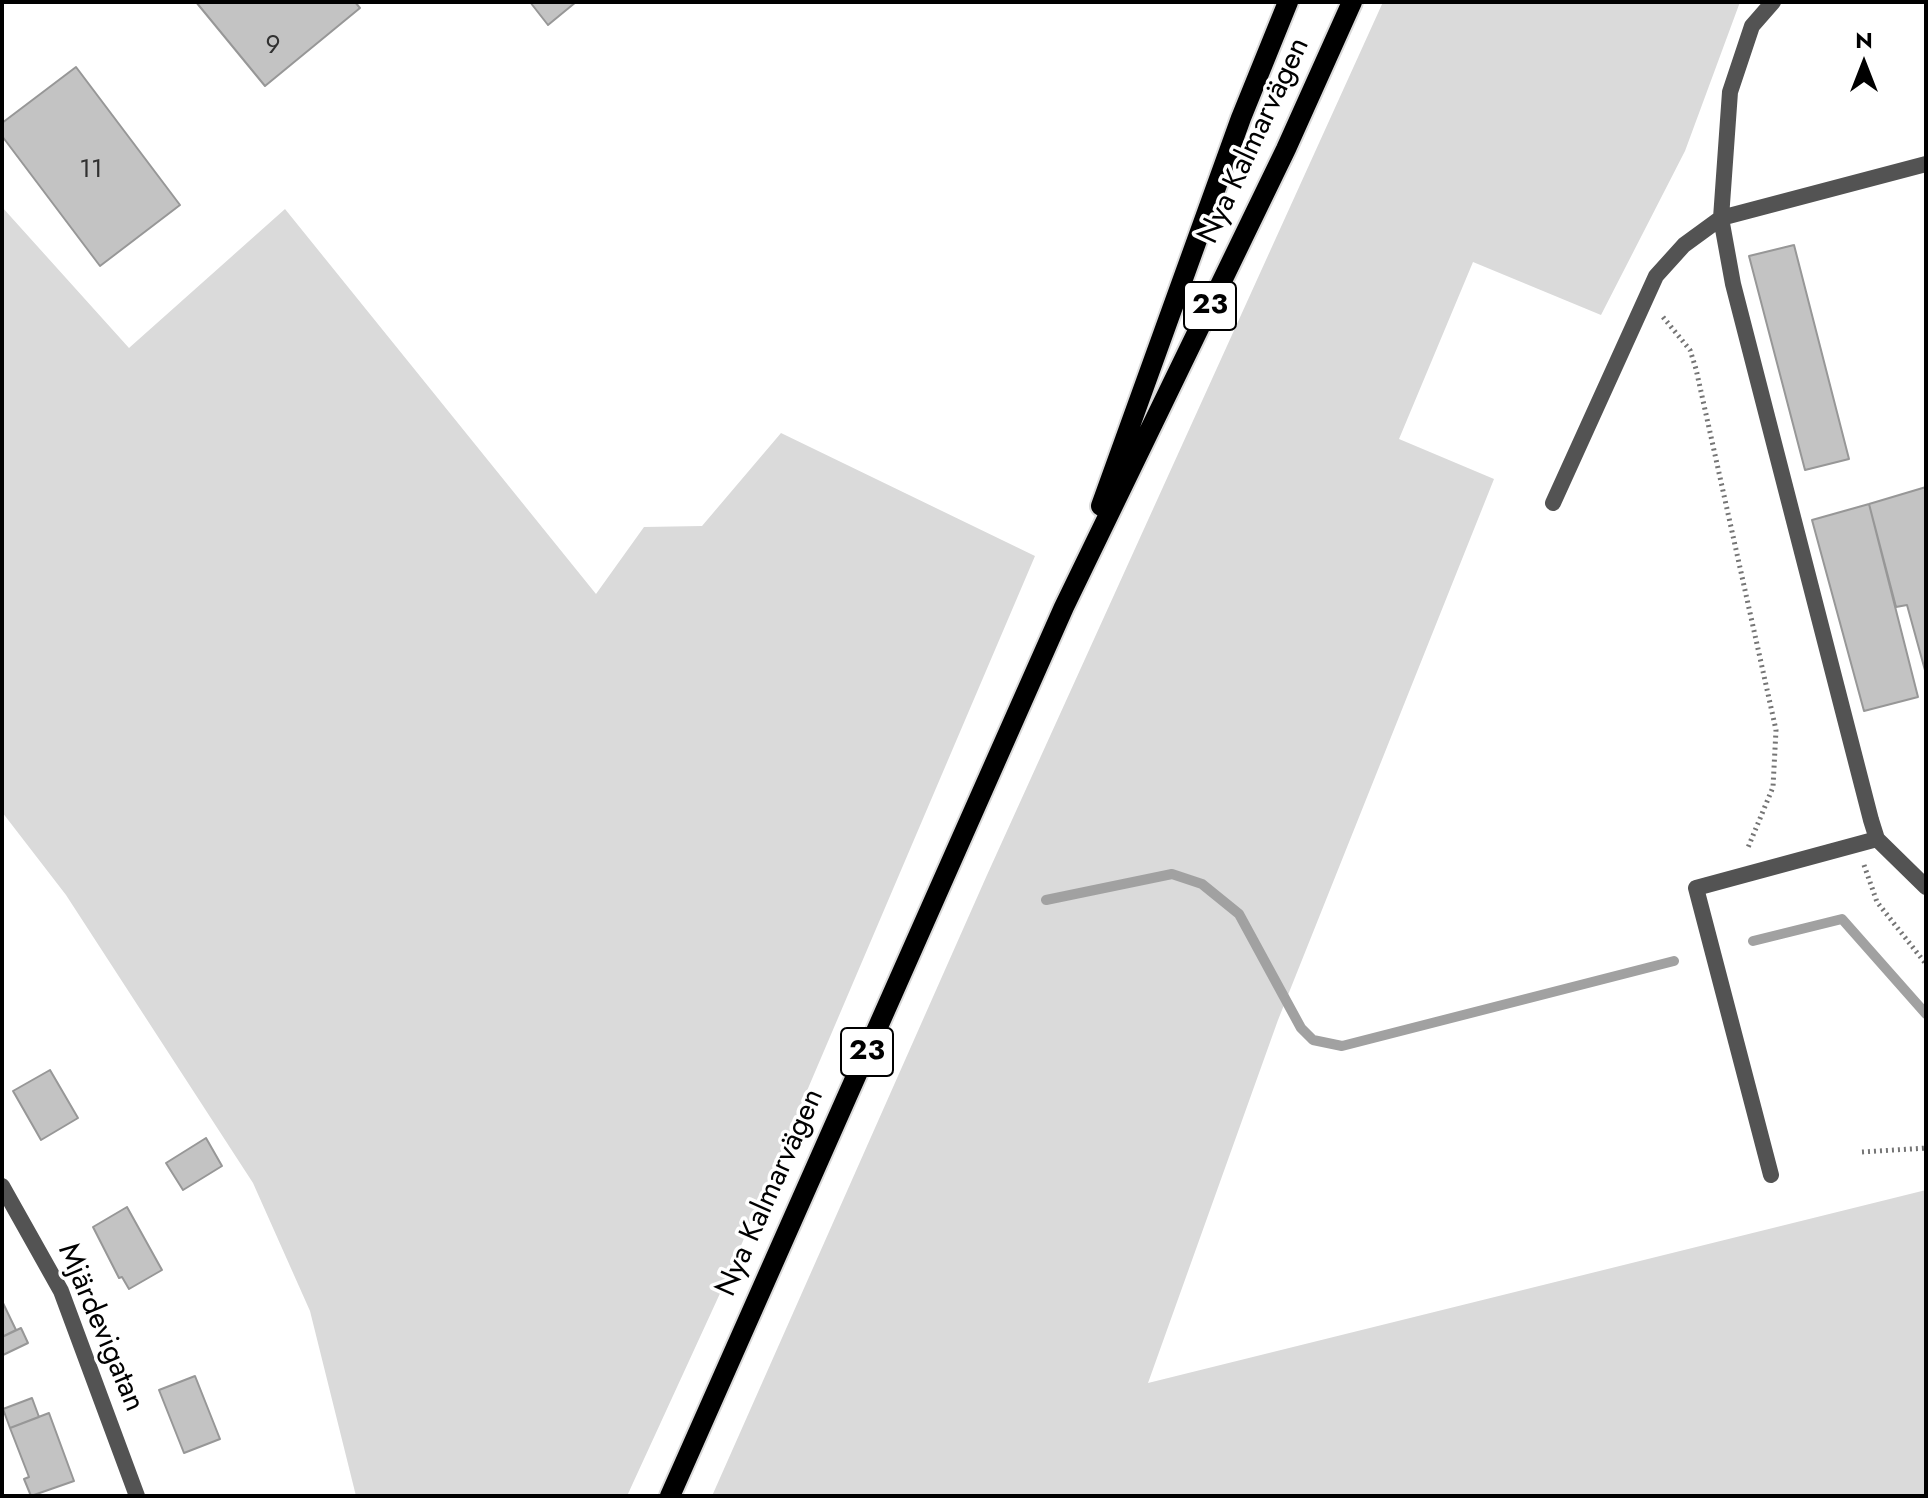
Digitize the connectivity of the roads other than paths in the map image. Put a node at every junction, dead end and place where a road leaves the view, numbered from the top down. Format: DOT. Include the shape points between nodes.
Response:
graph roads {
  1 [pos="1288,2"];
  2 [pos="1352,2"];
  3 [pos="1773,2"];
  4 [pos="1926,164"];
  5 [pos="1721,218"];
  6 [pos="1553,503"];
  7 [pos="1064,607"];
  8 [pos="1877,839"];
  9 [pos="1926,887"];
  10 [pos="1771,1175"];
  11 [pos="2,1186"];
  12 [pos="137,1496"];
  13 [pos="670,1496"];
  1 -- 7 [label="main road, Nya Kalmarvägen / 23"];
  2 -- 7 [label="main road, Nya Kalmarvägen / 23"];
  3 -- 5 [label="street" via="1752,26 1730,92"];
  4 -- 5 [label="street"];
  5 -- 6 [label="street" via="1684,245 1656,276"];
  5 -- 8 [label="street" via="1733,284"];
  7 -- 13 [label="main road, Nya Kalmarvägen / 23"];
  8 -- 9 [label="street"];
  8 -- 10 [label="street" via="1696,888"];
  11 -- 12 [label="street, Mjärdevigatan" via="61,1291"];
}
